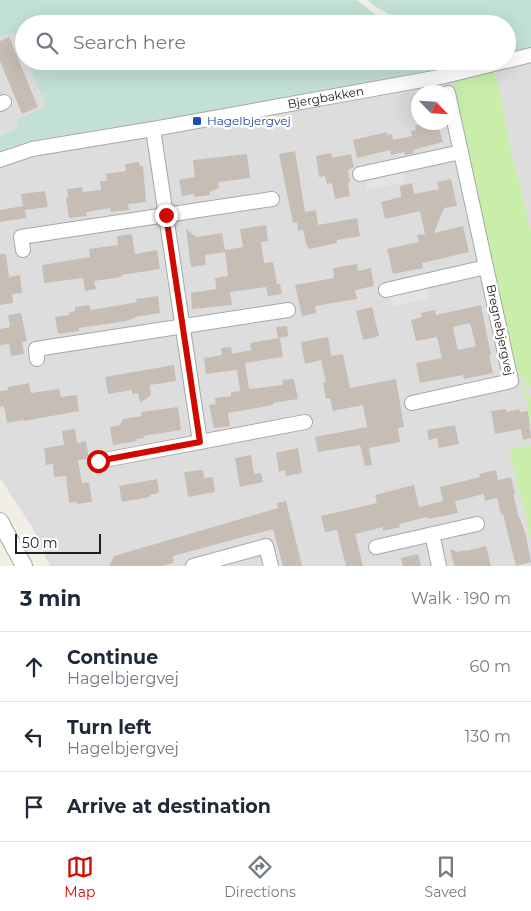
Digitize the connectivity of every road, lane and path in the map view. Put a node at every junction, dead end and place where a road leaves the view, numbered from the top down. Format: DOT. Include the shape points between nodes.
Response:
graph roads {
  1 [pos="531,55"];
  2 [pos="516,59"];
  3 [pos="470,70"];
  4 [pos="445,76"];
  5 [pos="447,85"];
  6 [pos="153,129"];
  7 [pos="456,129"];
  8 [pos="461,152"];
  9 [pos="0,160"];
  10 [pos="360,174"];
  11 [pos="272,199"];
  12 [pos="166,215"];
  13 [pos="23,250"];
  14 [pos="486,267"];
  15 [pos="386,290"];
  16 [pos="288,310"];
  17 [pos="183,327"];
  18 [pos="37,359"];
  19 [pos="412,403"];
  20 [pos="305,422"];
  21 [pos="200,442"];
  22 [pos="98,461"];
  23 [pos="0,521"];
  24 [pos="477,524"];
  25 [pos="432,534"];
  26 [pos="376,547"];
  27 [pos="24,566"];
  28 [pos="193,566"];
  29 [pos="272,566"];
  30 [pos="440,566"];
  1 -- 2 [label="street, Bjergbakken"];
  3 -- 4 [label="street, Bjergbakken"];
  4 -- 5 [label="street, Bregnebjergvej"];
  4 -- 6 [label="street, Bjergbakken"];
  6 -- 9 [label="street, Bjergbakken" via="32,148"];
  6 -- 12 [label="street"];
  7 -- 8 [label="street, Bregnebjergvej"];
  8 -- 10 [label="street"];
  8 -- 14 [label="street, Bregnebjergvej"];
  11 -- 12 [label="street"];
  12 -- 13 [label="street" via="21,237"];
  12 -- 17 [label="street"];
  14 -- 15 [label="street, Bregnebjergvej"];
  14 -- 19 [label="street, Bregnebjergvej" via="511,381"];
  16 -- 17 [label="street"];
  17 -- 18 [label="street" via="36,349"];
  17 -- 21 [label="street"];
  20 -- 21 [label="street"];
  21 -- 22 [label="street"];
  23 -- 27 [label="street"];
  24 -- 25 [label="street"];
  25 -- 26 [label="street"];
  25 -- 30 [label="street"];
  28 -- 29 [label="street" via="266,546"];
}
